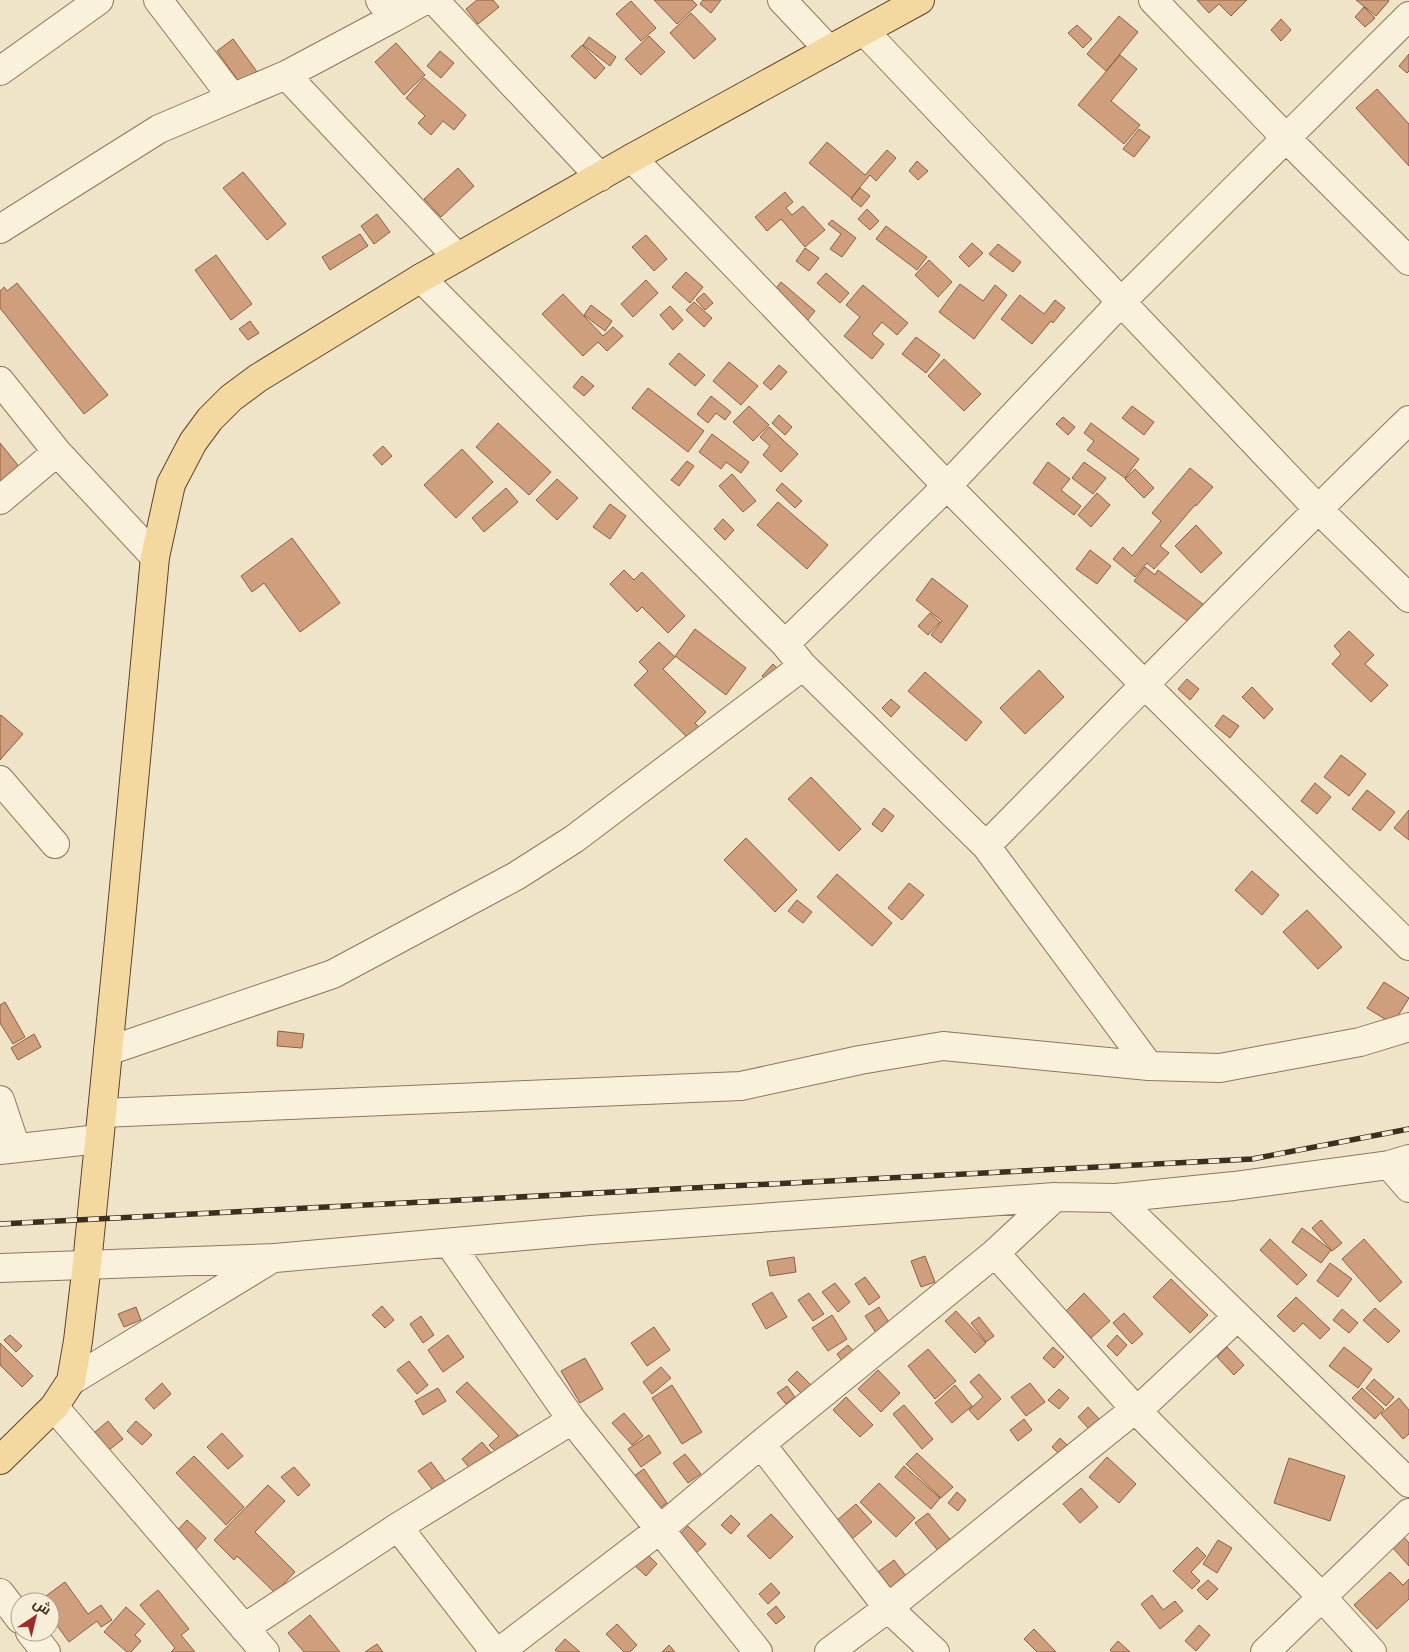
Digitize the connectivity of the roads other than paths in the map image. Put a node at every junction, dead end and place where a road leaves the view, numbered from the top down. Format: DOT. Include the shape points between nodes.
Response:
graph roads {
  1 [pos="99,0"];
  2 [pos="158,0"];
  3 [pos="425,0"];
  4 [pos="434,0"];
  5 [pos="782,0"];
  6 [pos="920,0"];
  7 [pos="1153,0"];
  8 [pos="387,9"];
  9 [pos="1409,16"];
  10 [pos="864,31"];
  11 [pos="829,50"];
  12 [pos="0,71"];
  13 [pos="286,75"];
  14 [pos="232,97"];
  15 [pos="1286,138"];
  16 [pos="632,158"];
  17 [pos="600,177"];
  18 [pos="0,229"];
  19 [pos="457,257"];
  20 [pos="1409,261"];
  21 [pos="421,278"];
  22 [pos="1122,300"];
  23 [pos="0,381"];
  24 [pos="1409,420"];
  25 [pos="57,452"];
  26 [pos="947,486"];
  27 [pos="0,500"];
  28 [pos="1318,508"];
  29 [pos="155,557"];
  30 [pos="1409,598"];
  31 [pos="785,644"];
  32 [pos="803,666"];
  33 [pos="1145,685"];
  34 [pos="0,780"];
  35 [pos="55,844"];
  36 [pos="986,846"];
  37 [pos="1409,946"];
  38 [pos="1409,1027"];
  39 [pos="108,1052"];
  40 [pos="1149,1066"];
  41 [pos="0,1100"];
  42 [pos="100,1126"];
  43 [pos="8,1149"];
  44 [pos="1399,1162"];
  45 [pos="1409,1188"];
  46 [pos="1055,1197"];
  47 [pos="1116,1198"];
  48 [pos="449,1243"];
  49 [pos="995,1253"];
  50 [pos="275,1258"];
  51 [pos="86,1264"];
  52 [pos="0,1268"];
  53 [pos="1237,1317"];
  54 [pos="71,1381"];
  55 [pos="54,1407"];
  56 [pos="1136,1410"];
  57 [pos="572,1420"];
  58 [pos="761,1444"];
  59 [pos="0,1460"];
  60 [pos="1409,1483"];
  61 [pos="1409,1513"];
  62 [pos="398,1527"];
  63 [pos="659,1530"];
  64 [pos="0,1593"];
  65 [pos="1321,1596"];
  66 [pos="10,1606"];
  67 [pos="888,1608"];
  68 [pos="244,1628"];
  69 [pos="38,1642"];
  70 [pos="46,1652"];
  71 [pos="264,1652"];
  72 [pos="495,1652"];
  73 [pos="499,1652"];
  74 [pos="758,1652"];
  75 [pos="829,1652"];
  76 [pos="935,1652"];
  77 [pos="1265,1652"];
  78 [pos="1372,1652"];
  1 -- 12 [label="street"];
  2 -- 14 [label="street"];
  3 -- 8 [label="street"];
  4 -- 17 [label="street"];
  5 -- 11 [label="street"];
  6 -- 10 [label="main road"];
  7 -- 15 [label="street"];
  8 -- 13 [label="street"];
  9 -- 15 [label="street"];
  10 -- 11 [label="main road"];
  10 -- 22 [label="street"];
  11 -- 16 [label="main road"];
  13 -- 14 [label="street"];
  13 -- 19 [label="street"];
  14 -- 18 [label="street" via="159,129"];
  15 -- 20 [label="street"];
  15 -- 22 [label="street"];
  16 -- 17 [label="main road"];
  16 -- 26 [label="street"];
  17 -- 19 [label="main road"];
  19 -- 21 [label="main road"];
  21 -- 29 [label="main road" via="258,378 210,419 193,442 171,484"];
  21 -- 31 [label="street"];
  22 -- 26 [label="street"];
  22 -- 28 [label="street"];
  23 -- 25 [label="street"];
  24 -- 28 [label="street"];
  25 -- 27 [label="street"];
  25 -- 29 [label="street"];
  26 -- 31 [label="street"];
  26 -- 33 [label="street"];
  28 -- 30 [label="street"];
  28 -- 33 [label="street"];
  29 -- 39 [label="main road"];
  31 -- 32 [label="street"];
  32 -- 36 [label="street"];
  32 -- 39 [label="street" via="574,839 516,876 332,974"];
  33 -- 36 [label="street"];
  33 -- 37 [label="street"];
  34 -- 35 [label="street"];
  36 -- 40 [label="street"];
  38 -- 40 [label="street" via="1360,1042 1220,1068"];
  39 -- 42 [label="main road"];
  40 -- 42 [label="street" via="943,1046 741,1086"];
  41 -- 43 [label="street"];
  42 -- 43 [label="street"];
  42 -- 51 [label="main road"];
  44 -- 45 [label="street"];
  44 -- 47 [label="street" via="1234,1186"];
  46 -- 47 [label="street"];
  46 -- 48 [label="street"];
  46 -- 49 [label="street"];
  47 -- 53 [label="street"];
  48 -- 50 [label="street"];
  48 -- 57 [label="street"];
  49 -- 56 [label="street"];
  49 -- 58 [label="street"];
  50 -- 51 [label="street"];
  50 -- 54 [label="street"];
  51 -- 52 [label="street"];
  51 -- 54 [label="main road"];
  53 -- 56 [label="street"];
  53 -- 60 [label="street"];
  54 -- 55 [label="main road"];
  55 -- 59 [label="main road"];
  55 -- 68 [label="street"];
  56 -- 65 [label="street"];
  56 -- 67 [label="street"];
  57 -- 62 [label="street"];
  57 -- 63 [label="street"];
  58 -- 63 [label="street"];
  58 -- 67 [label="street"];
  61 -- 65 [label="street"];
  62 -- 68 [label="street"];
  62 -- 72 [label="street"];
  63 -- 73 [label="street"];
  63 -- 74 [label="street"];
  64 -- 66 [label="street"];
  65 -- 77 [label="street"];
  65 -- 78 [label="street"];
  67 -- 75 [label="street"];
  67 -- 76 [label="street"];
  68 -- 71 [label="street"];
  69 -- 70 [label="street"];
}
